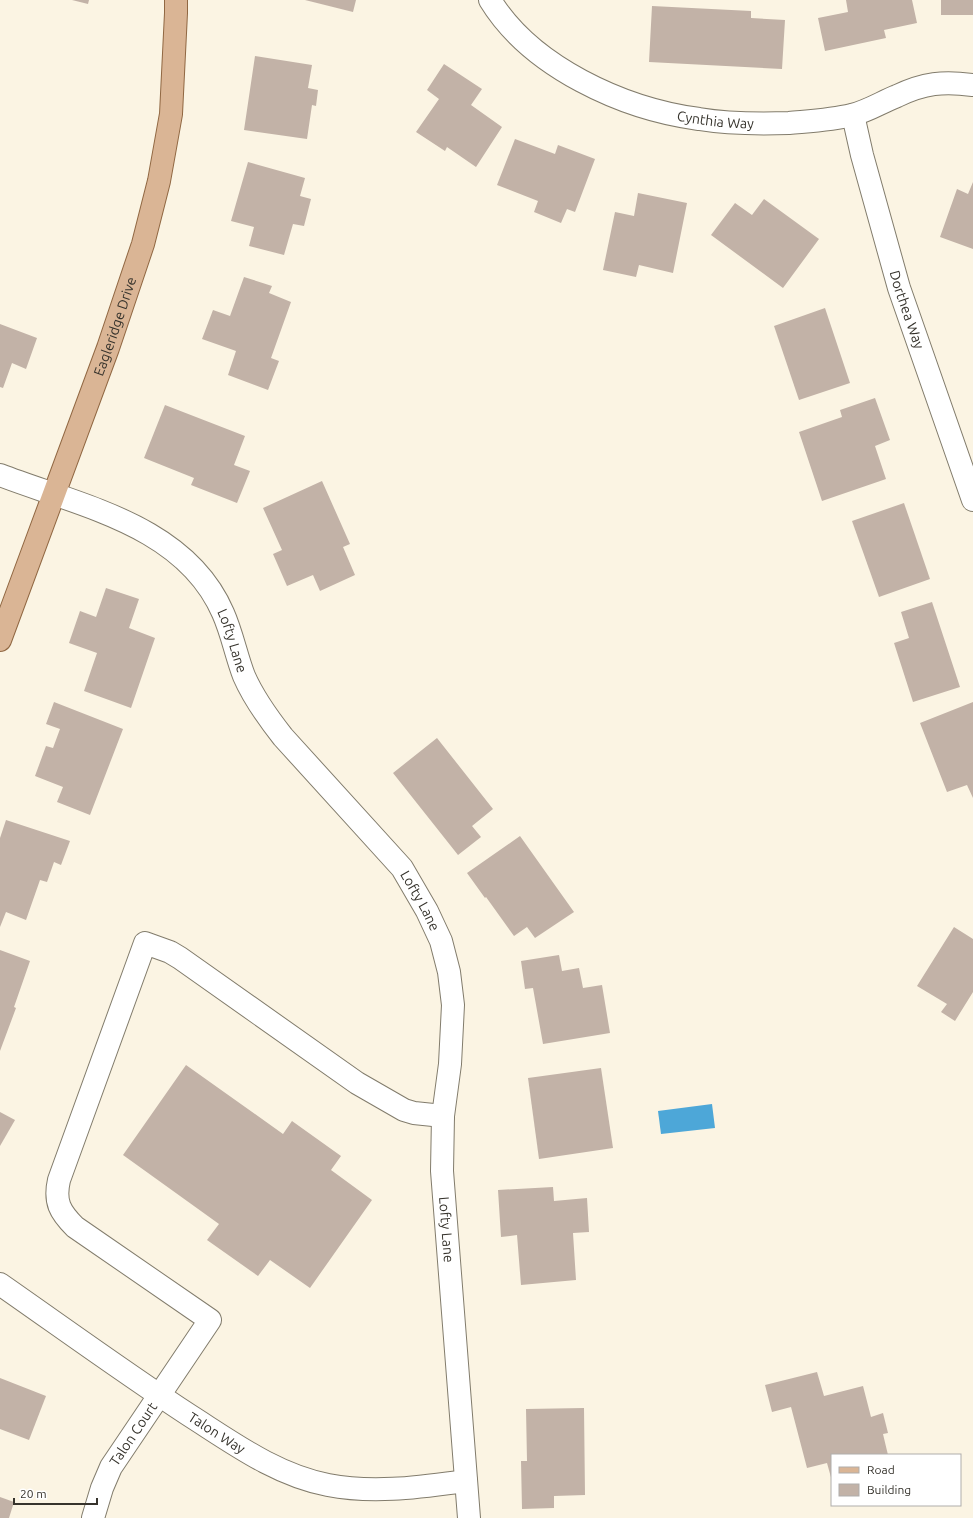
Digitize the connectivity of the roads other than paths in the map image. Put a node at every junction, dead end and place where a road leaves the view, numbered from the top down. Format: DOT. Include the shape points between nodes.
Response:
graph roads {
  1 [pos="176,0"];
  2 [pos="490,0"];
  3 [pos="973,85"];
  4 [pos="853,115"];
  5 [pos="0,475"];
  6 [pos="54,495"];
  7 [pos="973,500"];
  8 [pos="0,640"];
  9 [pos="443,1116"];
  10 [pos="0,1284"];
  11 [pos="159,1395"];
  12 [pos="466,1481"];
  13 [pos="93,1518"];
  14 [pos="469,1518"];
  1 -- 6 [label="main road, Eagleridge Drive" via="171,114 159,181 143,244"];
  2 -- 4 [label="street, Cynthia Way" via="511,28 548,60 600,89 665,113 732,123 765,124 825,120"];
  3 -- 4 [label="street, Cynthia Way" via="933,83"];
  4 -- 7 [label="street, Dorthea Way" via="899,288"];
  5 -- 6 [label="street, Lofty Lane"];
  6 -- 8 [label="main road, Eagleridge Drive"];
  6 -- 9 [label="street, Lofty Lane" via="132,525 155,537 197,572 212,591 223,612 244,674 265,715 402,868 441,941 449,972 453,1004 452,1035"];
  9 -- 11 [label="street, Talon Court" via="404,1110 357,1083 180,958 145,943 59,1180 57,1198 63,1214 75,1227 210,1320"];
  9 -- 12 [label="street, Lofty Lane" via="444,1206"];
  10 -- 11 [label="street, Talon Way"];
  11 -- 12 [label="street, Talon Way" via="257,1458 278,1470 300,1478 327,1485 383,1490"];
  11 -- 13 [label="street, Talon Court" via="111,1467"];
  12 -- 14 [label="street, Lofty Lane"];
}
